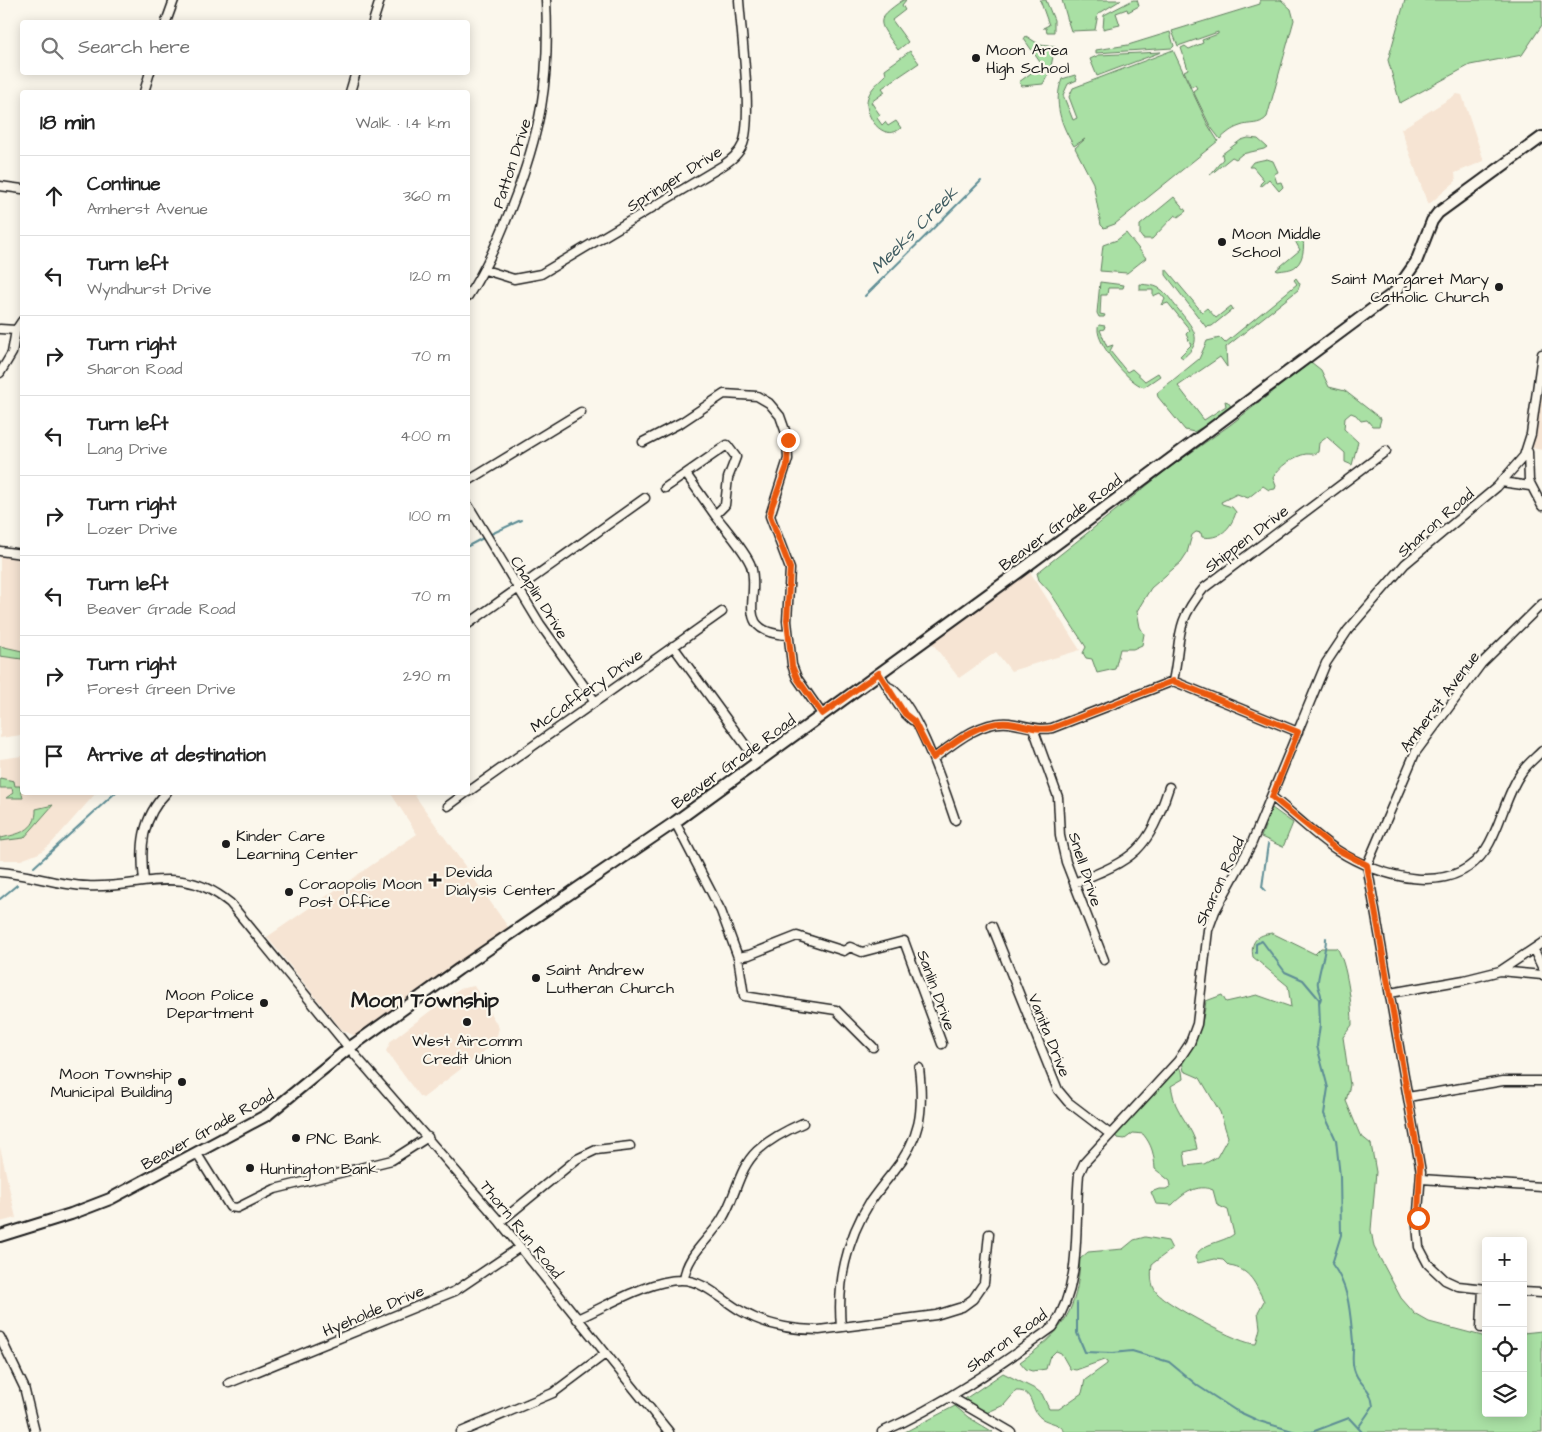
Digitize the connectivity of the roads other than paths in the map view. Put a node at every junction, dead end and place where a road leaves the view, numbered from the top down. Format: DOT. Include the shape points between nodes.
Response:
graph roads {
  1 [pos="174,0"];
  2 [pos="380,0"];
  3 [pos="546,0"];
  4 [pos="739,0"];
  5 [pos="167,20"];
  6 [pos="374,20"];
  7 [pos="149,75"];
  8 [pos="355,75"];
  9 [pos="145,90"];
  10 [pos="351,90"];
  11 [pos="1542,137"];
  12 [pos="0,186"];
  13 [pos="20,189"];
  14 [pos="485,270"];
  15 [pos="470,293"];
  16 [pos="20,324"];
  17 [pos="0,329"];
  18 [pos="16,330"];
  19 [pos="1542,354"];
  20 [pos="0,373"];
  21 [pos="582,412"];
  22 [pos="643,442"];
  23 [pos="1528,447"];
  24 [pos="1386,451"];
  25 [pos="686,474"];
  26 [pos="470,480"];
  27 [pos="1501,482"];
  28 [pos="1530,486"];
  29 [pos="666,488"];
  30 [pos="645,498"];
  31 [pos="1542,506"];
  32 [pos="470,508"];
  33 [pos="715,515"];
  34 [pos="0,551"];
  35 [pos="20,554"];
  36 [pos="518,589"];
  37 [pos="1542,604"];
  38 [pos="722,612"];
  39 [pos="470,623"];
  40 [pos="788,635"];
  41 [pos="673,646"];
  42 [pos="879,673"];
  43 [pos="1173,681"];
  44 [pos="594,700"];
  45 [pos="822,714"];
  46 [pos="1033,728"];
  47 [pos="1298,732"];
  48 [pos="1542,751"];
  49 [pos="933,758"];
  50 [pos="757,761"];
  51 [pos="1169,788"];
  52 [pos="470,790"];
  53 [pos="165,795"];
  54 [pos="463,795"];
  55 [pos="1272,797"];
  56 [pos="448,806"];
  57 [pos="955,820"];
  58 [pos="674,822"];
  59 [pos="1367,865"];
  60 [pos="0,872"];
  61 [pos="144,881"];
  62 [pos="1074,883"];
  63 [pos="992,926"];
  64 [pos="1542,943"];
  65 [pos="1534,950"];
  66 [pos="738,957"];
  67 [pos="1104,960"];
  68 [pos="1542,967"];
  69 [pos="1500,972"];
  70 [pos="1542,975"];
  71 [pos="1390,993"];
  72 [pos="942,1044"];
  73 [pos="874,1047"];
  74 [pos="350,1048"];
  75 [pos="918,1068"];
  76 [pos="1542,1081"];
  77 [pos="1408,1097"];
  78 [pos="803,1123"];
  79 [pos="1110,1134"];
  80 [pos="428,1137"];
  81 [pos="630,1146"];
  82 [pos="197,1154"];
  83 [pos="1421,1180"];
  84 [pos="1542,1187"];
  85 [pos="500,1222"];
  86 [pos="989,1234"];
  87 [pos="0,1236"];
  88 [pos="520,1248"];
  89 [pos="684,1280"];
  90 [pos="1482,1288"];
  91 [pos="1527,1292"];
  92 [pos="1542,1293"];
  93 [pos="1482,1318"];
  94 [pos="578,1319"];
  95 [pos="841,1327"];
  96 [pos="1481,1328"];
  97 [pos="0,1337"];
  98 [pos="605,1354"];
  99 [pos="229,1383"];
  100 [pos="951,1397"];
  101 [pos="34,1432"];
  102 [pos="461,1432"];
  103 [pos="669,1432"];
  104 [pos="882,1432"];
  105 [pos="1011,1432"];
  1 -- 5 [label="street"];
  2 -- 6 [label="street"];
  3 -- 14 [label="street, Patton Drive" via="547,58 536,138"];
  4 -- 14 [label="street, Springer Drive" via="747,124 743,144 736,154 722,166 541,274 514,279"];
  7 -- 9 [label="street"];
  8 -- 10 [label="street"];
  11 -- 42 [label="main road, Beaver Grade Road" via="1438,213 1416,262 1395,292"];
  12 -- 13 [label="street"];
  14 -- 15 [label="street, Patton Drive"];
  16 -- 18 [label="street"];
  17 -- 18 [label="street"];
  18 -- 20 [label="street" via="12,354"];
  19 -- 23 [label="street, Sharon Road"];
  21 -- 26 [label="street"];
  22 -- 40 [label="street" via="682,422 724,394 757,396 776,410 787,432 788,458 770,512 790,568"];
  23 -- 27 [label="street, Sharon Road" via="1517,466"];
  23 -- 28 [label="street"];
  24 -- 43 [label="street, Shippen Drive" via="1204,588 1183,618"];
  25 -- 29 [label="street"];
  25 -- 33 [label="street"];
  25 -- 33 [label="street" via="727,445 736,457 728,478 725,506"];
  27 -- 28 [label="street"];
  27 -- 47 [label="street, Sharon Road" via="1405,564 1348,630 1326,663"];
  28 -- 31 [label="street"];
  30 -- 36 [label="street"];
  32 -- 36 [label="street, Chaplin Drive"];
  33 -- 40 [label="street" via="751,567 751,604 756,622 771,634"];
  34 -- 35 [label="street"];
  36 -- 39 [label="street"];
  36 -- 44 [label="street, Chaplin Drive"];
  37 -- 59 [label="street, Amherst Avenue" via="1481,664 1415,753"];
  38 -- 41 [label="street, McCaffery Drive"];
  40 -- 45 [label="street" via="795,674"];
  41 -- 44 [label="street, McCaffery Drive"];
  41 -- 50 [label="street"];
  42 -- 45 [label="main road, Beaver Grade Road"];
  42 -- 49 [label="street" via="905,714 914,721"];
  43 -- 46 [label="street" via="1062,725"];
  43 -- 47 [label="street"];
  44 -- 52 [label="street, McCaffery Drive"];
  45 -- 50 [label="main road, Beaver Grade Road"];
  46 -- 49 [label="street" via="1007,723 990,724"];
  46 -- 62 [label="street, Snell Drive" via="1056,790 1060,842"];
  47 -- 55 [label="street, Sharon Road"];
  48 -- 59 [label="street" via="1520,774 1489,844 1470,866 1454,874 1429,879 1388,874"];
  49 -- 57 [label="street"];
  50 -- 58 [label="main road, Beaver Grade Road"];
  51 -- 62 [label="street" via="1156,824 1140,848 1120,863"];
  53 -- 61 [label="street" via="154,808 144,830 141,857"];
  54 -- 56 [label="street, McCaffery Drive"];
  55 -- 59 [label="street" via="1336,849"];
  55 -- 79 [label="street, Sharon Road" via="1208,930 1200,1011 1190,1043 1178,1061"];
  58 -- 66 [label="street" via="721,911"];
  58 -- 74 [label="main road, Beaver Grade Road"];
  59 -- 71 [label="street"];
  60 -- 61 [label="street, Thorn Run Road" via="88,886"];
  61 -- 74 [label="street, Thorn Run Road" via="193,882 230,903"];
  62 -- 67 [label="street, Snell Drive"];
  63 -- 79 [label="street, Vanita Drive" via="1058,1090 1068,1102"];
  64 -- 65 [label="street"];
  65 -- 68 [label="street"];
  65 -- 69 [label="street"];
  66 -- 72 [label="street, Sanlin Drive" via="797,936 844,951 850,947 862,952 904,941"];
  66 -- 73 [label="street" via="744,996 836,1010"];
  69 -- 70 [label="street"];
  69 -- 71 [label="street"];
  71 -- 77 [label="street"];
  74 -- 80 [label="street, Thorn Run Road"];
  74 -- 82 [label="main road, Beaver Grade Road" via="267,1115"];
  75 -- 95 [label="street" via="922,1100 917,1130 909,1150 870,1201 855,1232 841,1275"];
  76 -- 77 [label="street" via="1503,1081"];
  77 -- 83 [label="street"];
  78 -- 89 [label="street" via="771,1140 752,1157 724,1217 689,1263"];
  79 -- 100 [label="street, Sharon Road" via="1084,1163 1079,1174 1074,1268 1063,1312 1053,1327"];
  80 -- 82 [label="street" via="392,1160 275,1189 238,1208 230,1207"];
  80 -- 85 [label="street, Thorn Run Road"];
  81 -- 85 [label="street" via="596,1150 577,1159"];
  82 -- 87 [label="main road, Beaver Grade Road" via="96,1205"];
  83 -- 84 [label="street"];
  83 -- 90 [label="street" via="1417,1233 1424,1258 1439,1276 1451,1283"];
  85 -- 88 [label="street, Thorn Run Road"];
  86 -- 95 [label="street" via="984,1283 973,1299 962,1307 936,1315"];
  88 -- 94 [label="street, Thorn Run Road"];
  88 -- 99 [label="street, Hyeholde Drive" via="454,1291"];
  89 -- 94 [label="street" via="656,1284"];
  89 -- 95 [label="street" via="706,1288 751,1316 775,1325 802,1330"];
  91 -- 92 [label="street"];
  93 -- 96 [label="street"];
  94 -- 98 [label="street, Thorn Run Road"];
  97 -- 101 [label="street" via="24,1387"];
  98 -- 102 [label="street" via="539,1401"];
  98 -- 103 [label="street, Thorn Run Road"];
  100 -- 104 [label="street, Sharon Road"];
  100 -- 105 [label="street"];
}
